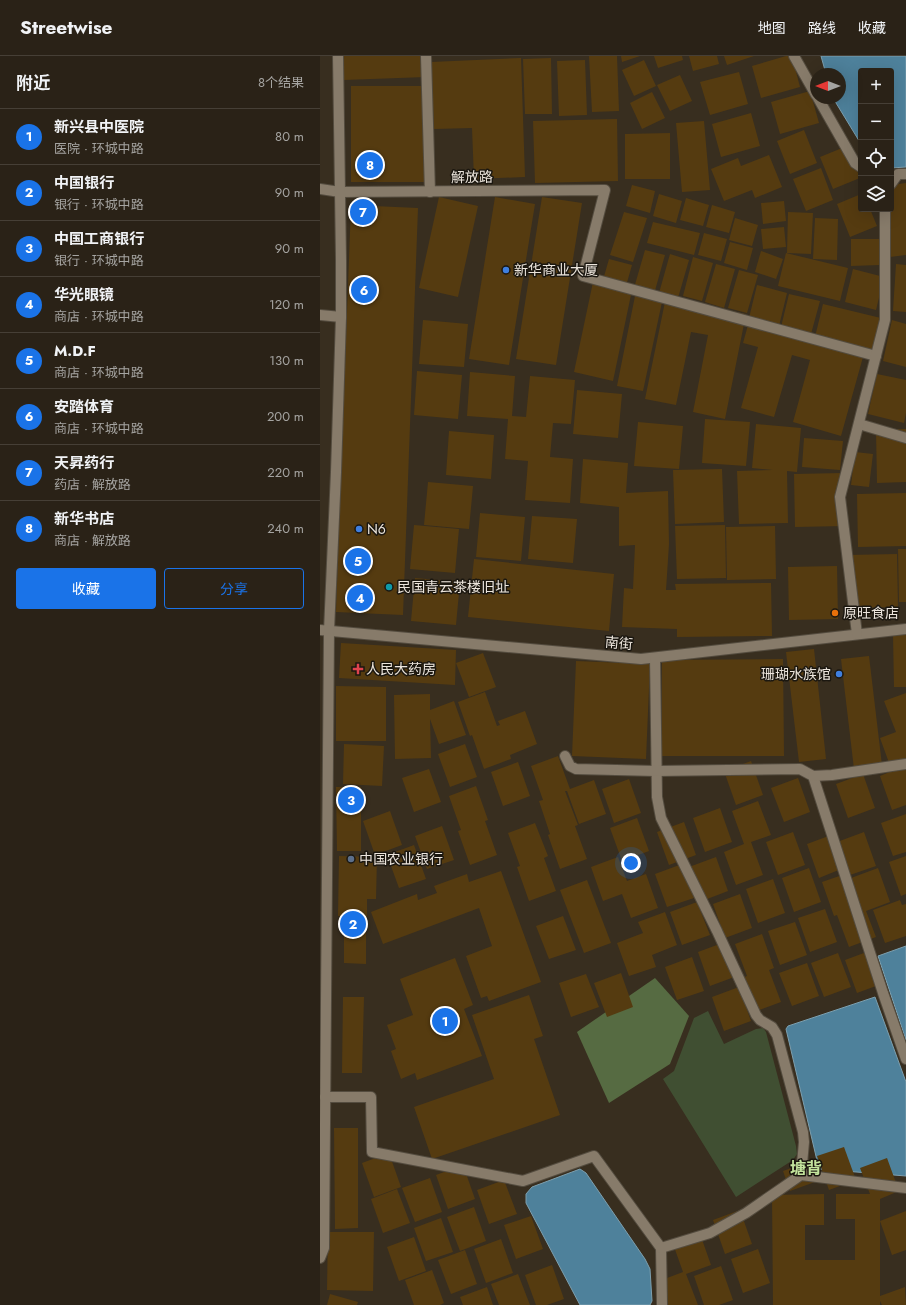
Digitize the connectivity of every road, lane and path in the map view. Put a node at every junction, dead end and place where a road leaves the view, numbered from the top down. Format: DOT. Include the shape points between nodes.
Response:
graph roads {
  1 [pos="338,56"];
  2 [pos="426,56"];
  3 [pos="794,56"];
  4 [pos="810,84"];
  5 [pos="821,104"];
  6 [pos="858,165"];
  7 [pos="906,174"];
  8 [pos="894,180"];
  9 [pos="320,189"];
  10 [pos="340,192"];
  11 [pos="430,192"];
  12 [pos="885,212"];
  13 [pos="320,315"];
  14 [pos="341,317"];
  15 [pos="876,356"];
  16 [pos="859,424"];
  17 [pos="906,438"];
  18 [pos="906,629"];
  19 [pos="325,630"];
  20 [pos="856,634"];
  21 [pos="655,658"];
  22 [pos="565,756"];
  23 [pos="906,764"];
  24 [pos="656,771"];
  25 [pos="813,776"];
  26 [pos="906,1059"];
  27 [pos="325,1097"];
  28 [pos="323,1115"];
  29 [pos="801,1174"];
  30 [pos="906,1188"];
  31 [pos="661,1248"];
  32 [pos="320,1258"];
  33 [pos="662,1305"];
  1 -- 10 [label="street"];
  2 -- 11 [label="street"];
  3 -- 4 [label="street"];
  5 -- 6 [label="street"];
  7 -- 8 [label="street" via="898,174"];
  9 -- 10 [label="street, 解放路"];
  10 -- 11 [label="street, 解放路"];
  10 -- 14 [label="street"];
  11 -- 15 [label="street, 解放路" via="605,190 583,276"];
  12 -- 15 [label="street" via="885,320"];
  13 -- 14 [label="street"];
  14 -- 19 [label="street" via="336,472"];
  15 -- 16 [label="street"];
  16 -- 17 [label="street"];
  16 -- 20 [label="street" via="840,497"];
  18 -- 20 [label="street, 南街"];
  19 -- 21 [label="street, 南街" via="641,659"];
  19 -- 27 [label="street"];
  20 -- 21 [label="street, 南街"];
  21 -- 24 [label="street"];
  22 -- 24 [label="street" via="570,766 576,769"];
  23 -- 25 [label="street"];
  24 -- 25 [label="street" via="800,769"];
  24 -- 29 [label="street" via="661,818 756,1014 760,1020 772,1027 777,1035 803,1132"];
  25 -- 26 [label="street"];
  27 -- 28 [label="street"];
  27 -- 31 [label="street" via="371,1097 372,1152 523,1181 594,1156"];
  28 -- 32 [label="street" via="324,1248"];
  29 -- 30 [label="street"];
  29 -- 31 [label="street" via="746,1213 710,1233"];
  31 -- 33 [label="street"];
}
